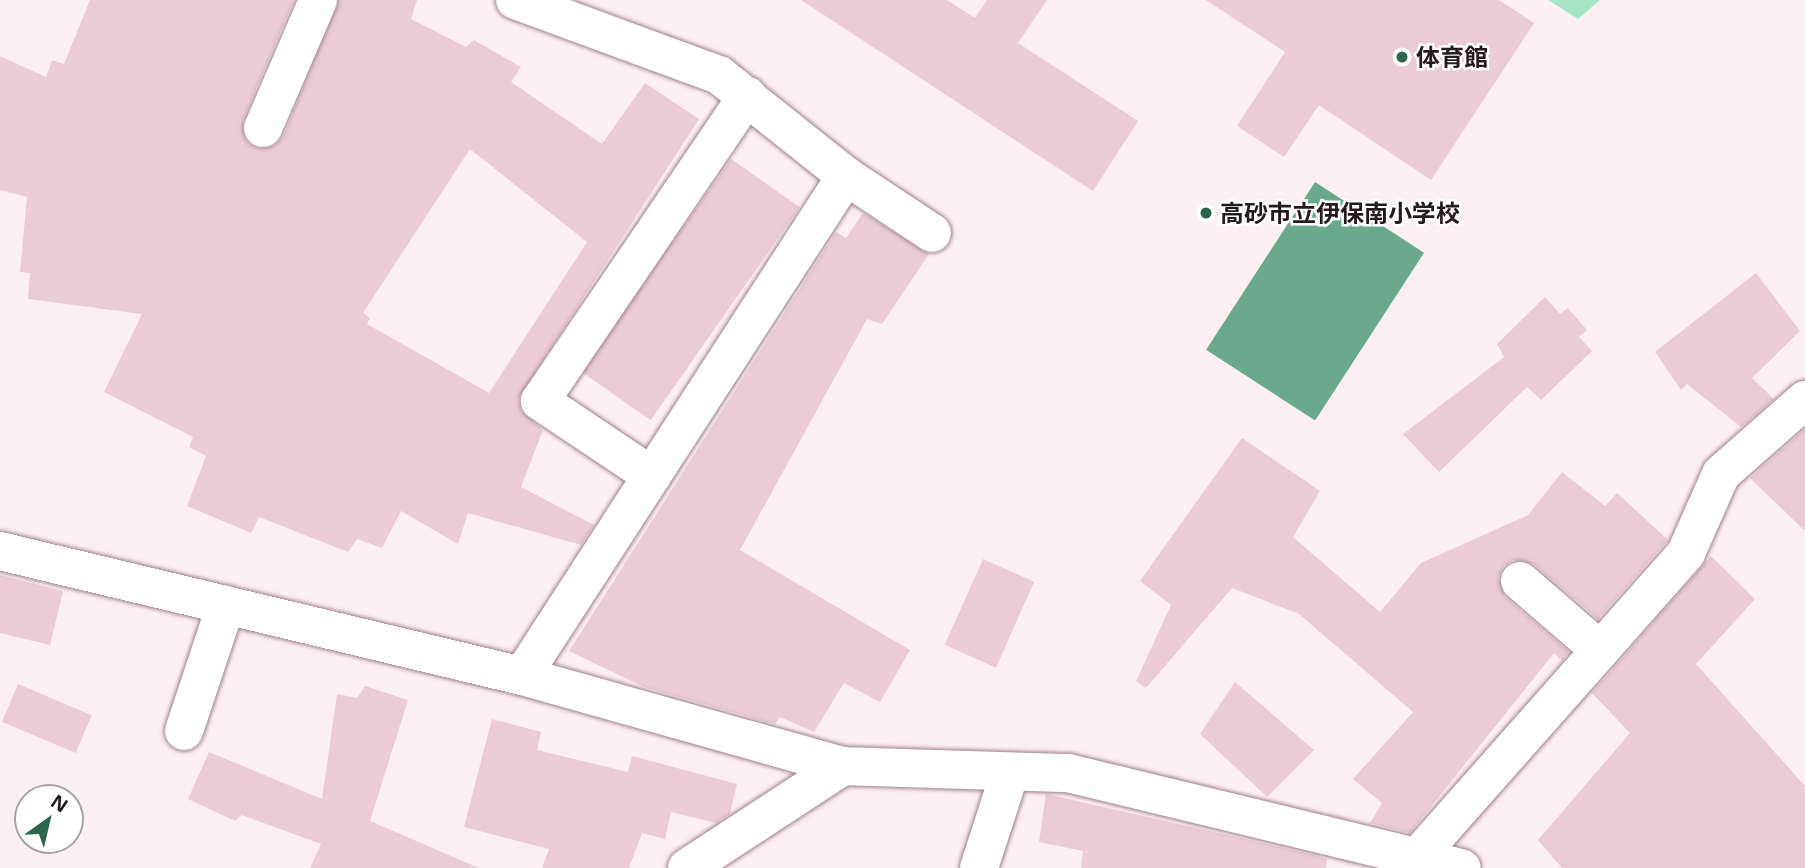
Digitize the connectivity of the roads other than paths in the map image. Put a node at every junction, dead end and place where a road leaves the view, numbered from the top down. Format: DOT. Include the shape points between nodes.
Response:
graph roads {
  1 [pos="318,0"];
  2 [pos="515,0"];
  3 [pos="747,96"];
  4 [pos="263,128"];
  5 [pos="846,176"];
  6 [pos="932,233"];
  7 [pos="1805,400"];
  8 [pos="652,476"];
  9 [pos="0,551"];
  10 [pos="1520,581"];
  11 [pos="226,605"];
  12 [pos="1600,650"];
  13 [pos="522,676"];
  14 [pos="184,731"];
  15 [pos="843,766"];
  16 [pos="1010,772"];
  17 [pos="1420,855"];
  18 [pos="687,868"];
  19 [pos="979,868"];
  20 [pos="1462,868"];
  1 -- 4 [label="street"];
  2 -- 3 [label="street" via="719,75"];
  3 -- 5 [label="street"];
  3 -- 8 [label="street" via="540,401"];
  5 -- 6 [label="street"];
  5 -- 8 [label="street"];
  7 -- 12 [label="street" via="1721,474 1686,553"];
  8 -- 13 [label="street"];
  9 -- 11 [label="street"];
  10 -- 12 [label="street"];
  11 -- 13 [label="street"];
  11 -- 14 [label="street"];
  12 -- 17 [label="street"];
  13 -- 15 [label="street"];
  15 -- 16 [label="street"];
  15 -- 18 [label="street"];
  16 -- 17 [label="street" via="1068,773"];
  16 -- 19 [label="street"];
  17 -- 20 [label="street"];
}
